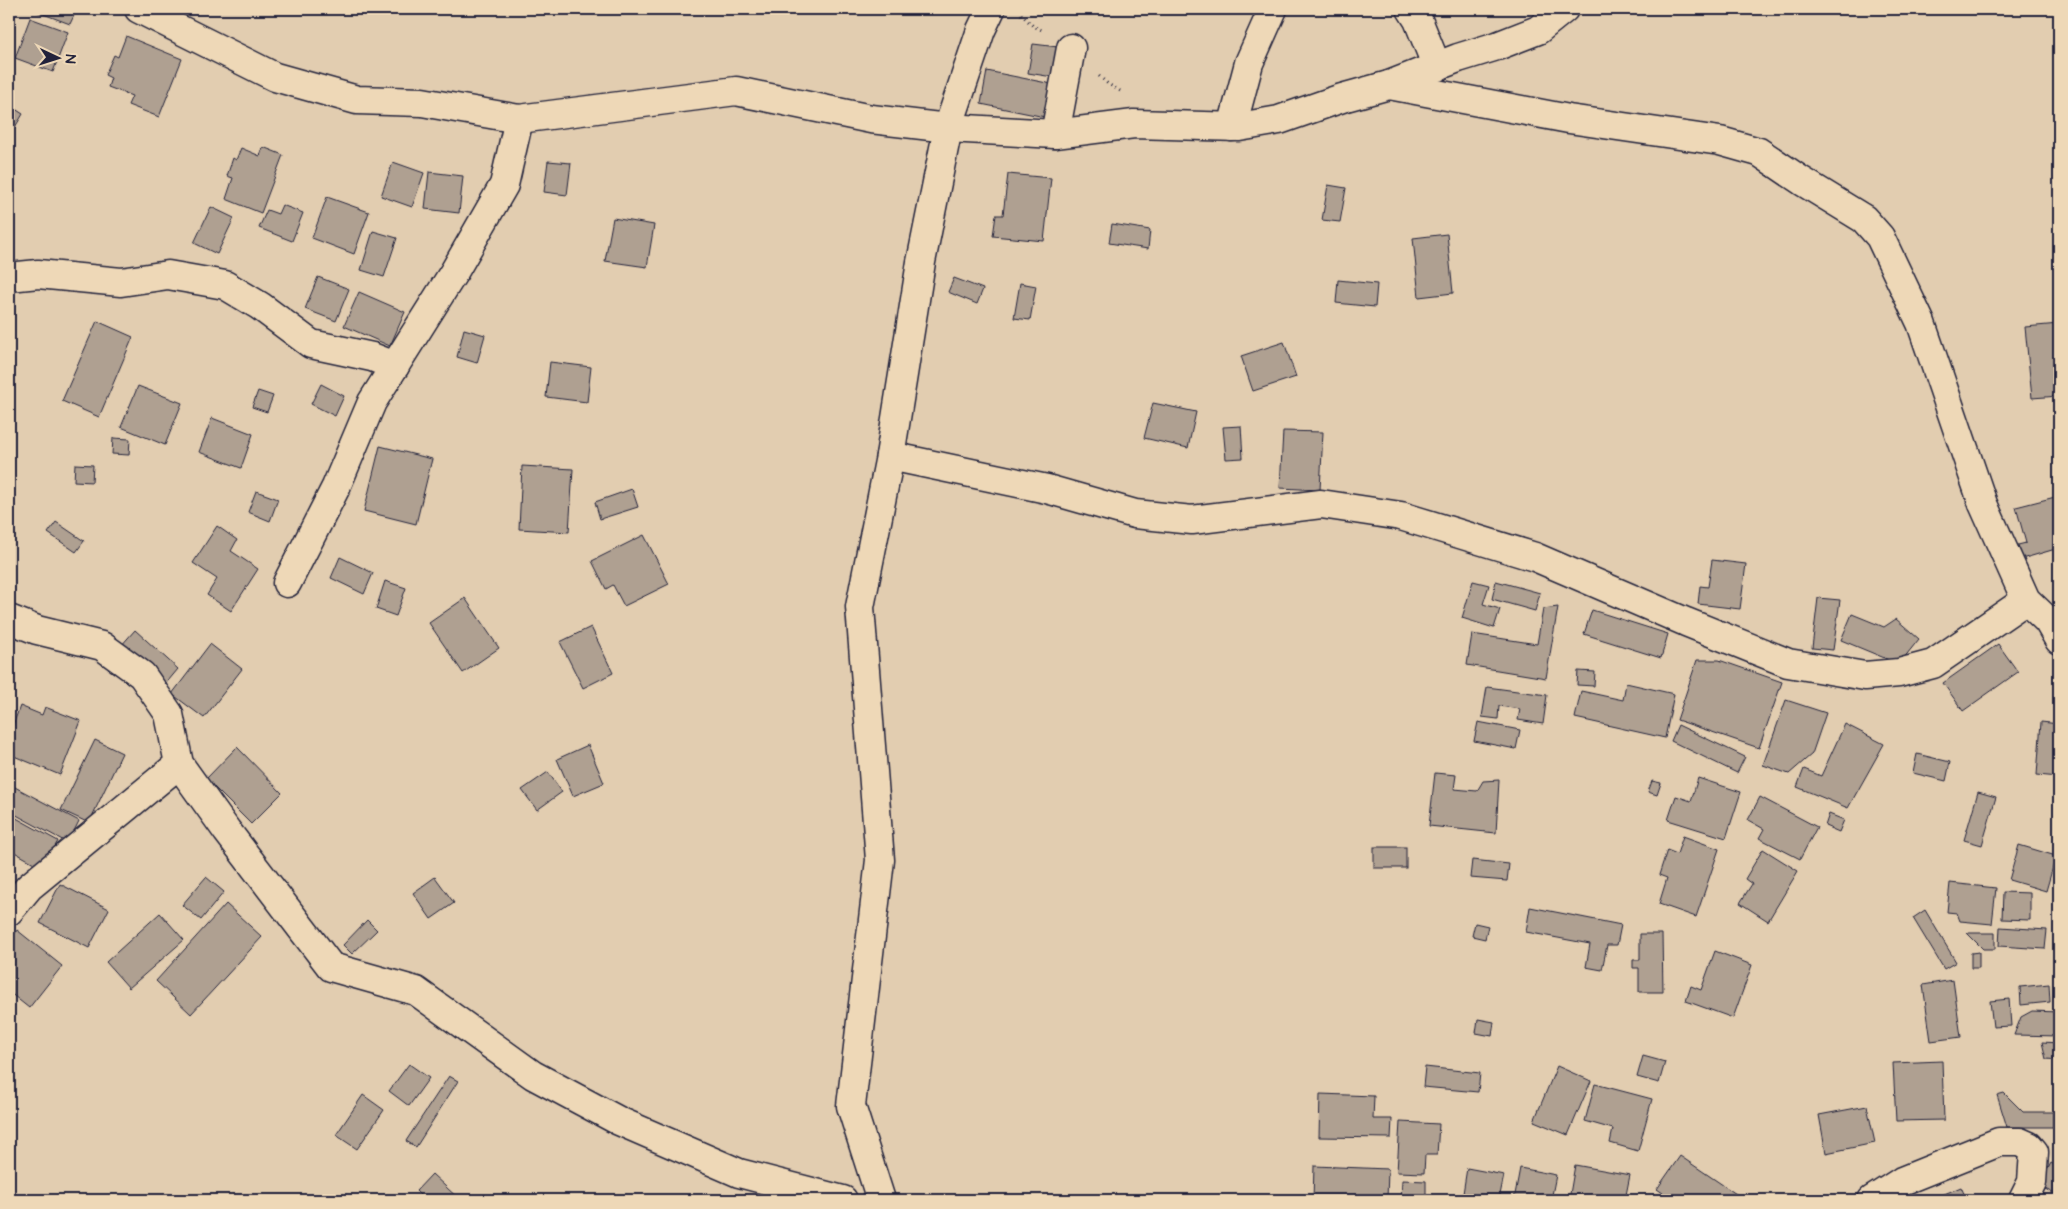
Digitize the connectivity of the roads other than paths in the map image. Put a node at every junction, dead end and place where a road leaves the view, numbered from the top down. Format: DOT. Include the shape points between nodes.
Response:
graph roads {
  1 [pos="139,9"];
  2 [pos="991,9"];
  3 [pos="1273,9"];
  4 [pos="1411,9"];
  5 [pos="1564,9"];
  6 [pos="1071,48"];
  7 [pos="1437,67"];
  8 [pos="1389,85"];
  9 [pos="519,119"];
  10 [pos="1232,127"];
  11 [pos="948,128"];
  12 [pos="1055,134"];
  13 [pos="9,277"];
  14 [pos="395,366"];
  15 [pos="890,456"];
  16 [pos="287,583"];
  17 [pos="2026,600"];
  18 [pos="9,619"];
  19 [pos="2059,640"];
  20 [pos="179,764"];
  21 [pos="9,911"];
  22 [pos="843,1200"];
  23 [pos="882,1200"];
  24 [pos="1872,1200"];
  25 [pos="2023,1200"];
  1 -- 9 [label="street" via="275,77 356,100 422,102"];
  2 -- 11 [label="street"];
  3 -- 10 [label="street" via="1249,63"];
  4 -- 7 [label="street"];
  5 -- 7 [label="street" via="1538,30"];
  6 -- 12 [label="street"];
  7 -- 8 [label="street"];
  8 -- 10 [label="street" via="1279,120"];
  8 -- 17 [label="street" via="1569,119 1720,140 1759,152 1864,219 1880,237 1921,323 1983,504"];
  9 -- 11 [label="street" via="736,91 871,119"];
  9 -- 14 [label="street" via="504,185"];
  10 -- 12 [label="street" via="1134,124"];
  11 -- 12 [label="street"];
  11 -- 15 [label="street" via="920,262"];
  13 -- 14 [label="street" via="38,274 121,282 168,275 226,285 311,344 372,357"];
  14 -- 16 [label="street" via="372,402 336,487"];
  15 -- 17 [label="street" via="1047,489 1135,514 1192,520 1321,504 1400,516 1535,557 1788,663 1865,676 1900,674 1933,664"];
  15 -- 23 [label="street" via="860,607 880,860 851,1106"];
  17 -- 19 [label="street" via="2048,621"];
  18 -- 20 [label="street" via="37,630 102,646 142,675 169,714"];
  20 -- 21 [label="street" via="29,887"];
  20 -- 22 [label="street" via="332,967 416,991 533,1075 619,1120 739,1173"];
  24 -- 25 [label="street" via="1902,1181 1999,1142 2020,1142 2034,1152 2032,1182"];
}
